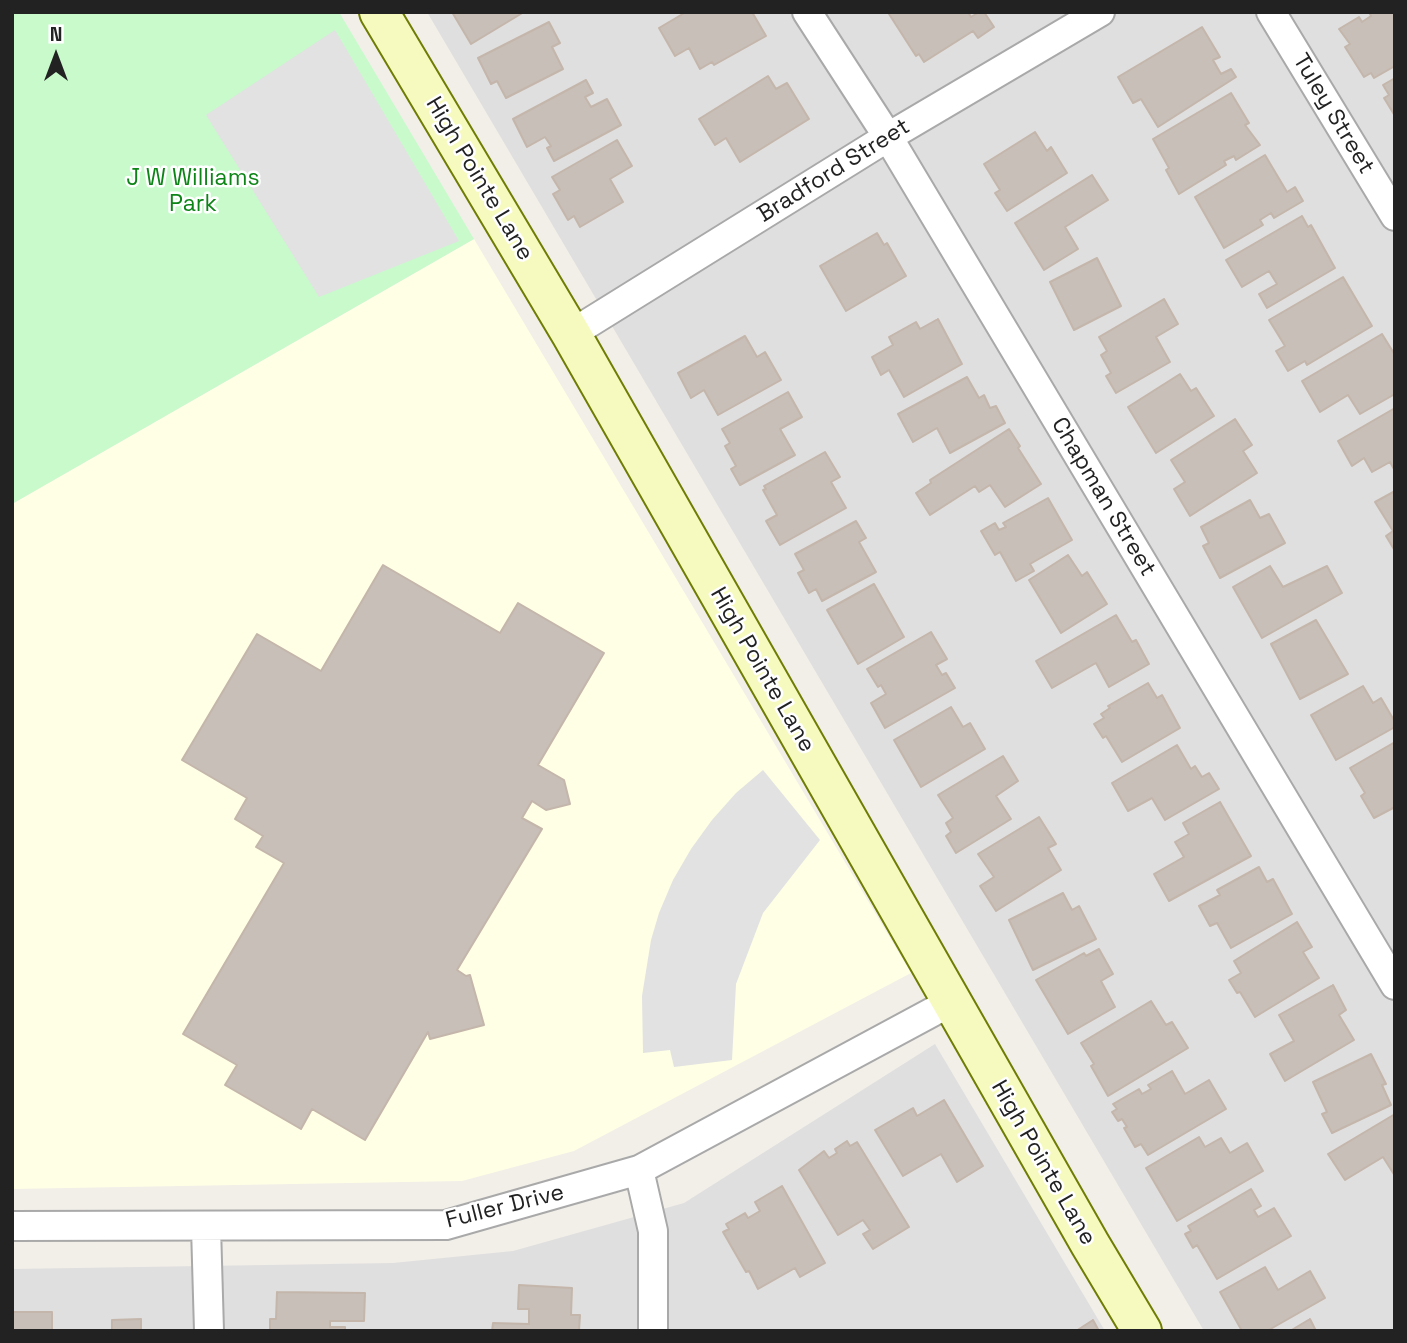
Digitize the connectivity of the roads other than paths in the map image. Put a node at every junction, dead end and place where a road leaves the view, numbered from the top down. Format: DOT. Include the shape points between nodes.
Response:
graph roads {
  1 [pos="379,12"];
  2 [pos="807,12"];
  3 [pos="1100,12"];
  4 [pos="1271,12"];
  5 [pos="888,136"];
  6 [pos="1395,216"];
  7 [pos="571,334"];
  8 [pos="1395,985"];
  9 [pos="951,1002"];
  10 [pos="639,1170"];
  11 [pos="12,1226"];
  12 [pos="206,1227"];
  13 [pos="209,1331"];
  14 [pos="653,1331"];
  15 [pos="1142,1331"];
  1 -- 7 [label="street, High Pointe Lane"];
  2 -- 5 [label="street, Chapman Street"];
  3 -- 5 [label="street, Bradford Street"];
  4 -- 6 [label="street, Tuley Street"];
  5 -- 7 [label="street, Bradford Street"];
  5 -- 8 [label="street, Chapman Street"];
  7 -- 9 [label="street, High Pointe Lane"];
  9 -- 10 [label="street, Fuller Drive"];
  9 -- 15 [label="street, High Pointe Lane"];
  10 -- 12 [label="street, Fuller Drive" via="446,1225"];
  10 -- 14 [label="street" via="653,1231"];
  11 -- 12 [label="street, Fuller Drive"];
  12 -- 13 [label="street"];
}
